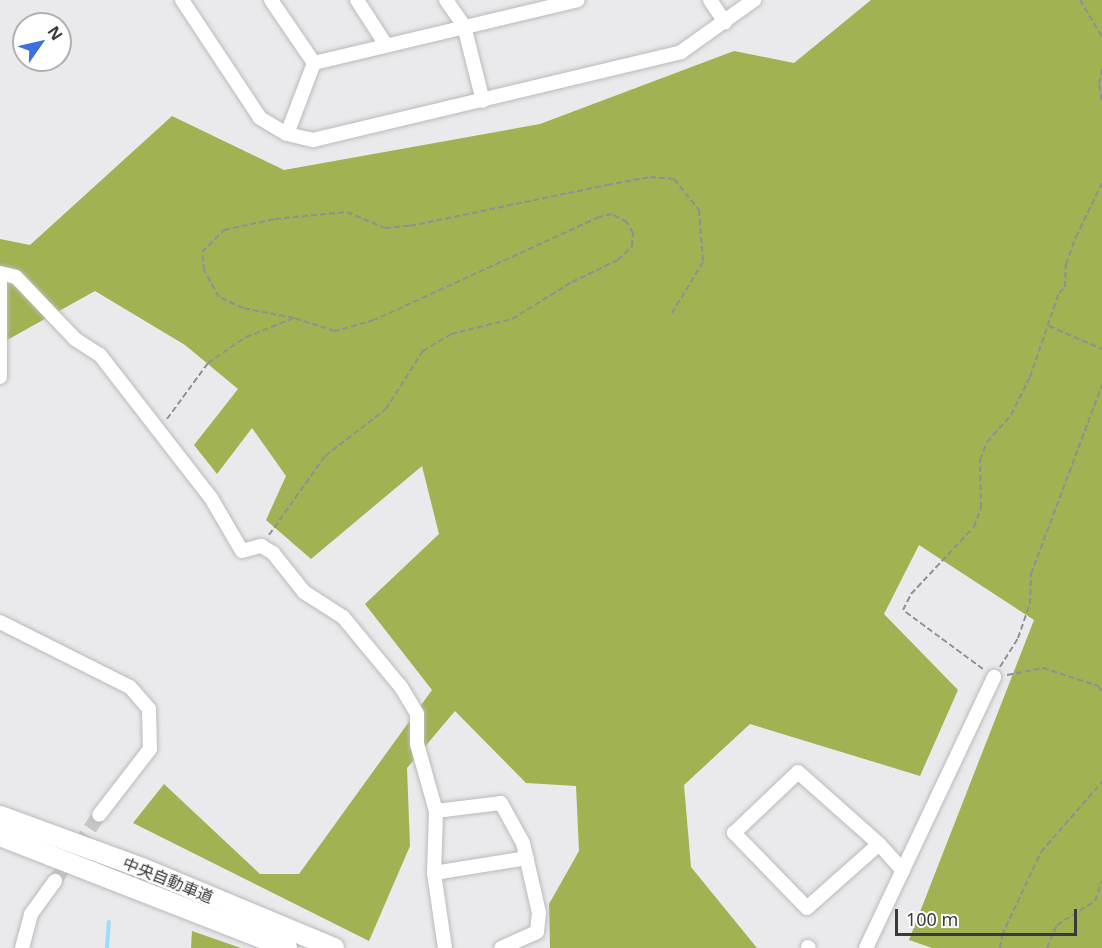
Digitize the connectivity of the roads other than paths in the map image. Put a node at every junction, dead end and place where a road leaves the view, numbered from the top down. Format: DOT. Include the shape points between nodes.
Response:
graph roads {
  1 [pos="182,0"];
  2 [pos="271,0"];
  3 [pos="357,0"];
  4 [pos="446,0"];
  5 [pos="578,0"];
  6 [pos="710,0"];
  7 [pos="754,0"];
  8 [pos="536,4"];
  9 [pos="725,22"];
  10 [pos="464,26"];
  11 [pos="386,45"];
  12 [pos="314,63"];
  13 [pos="483,101"];
  14 [pos="287,134"];
  15 [pos="0,275"];
  16 [pos="0,377"];
  17 [pos="0,622"];
  18 [pos="994,677"];
  19 [pos="436,811"];
  20 [pos="99,814"];
  21 [pos="0,816"];
  22 [pos="0,836"];
  23 [pos="879,844"];
  24 [pos="527,858"];
  25 [pos="903,871"];
  26 [pos="434,873"];
  27 [pos="55,881"];
  28 [pos="22,948"];
  29 [pos="287,948"];
  30 [pos="334,948"];
  31 [pos="445,948"];
  32 [pos="501,948"];
  33 [pos="866,948"];
  1 -- 14 [label="street" via="260,118"];
  2 -- 12 [label="street"];
  3 -- 11 [label="street"];
  4 -- 10 [label="street"];
  5 -- 8 [label="street"];
  6 -- 9 [label="street"];
  7 -- 9 [label="street"];
  8 -- 10 [label="street"];
  9 -- 13 [label="street" via="681,52"];
  10 -- 11 [label="street"];
  10 -- 13 [label="street"];
  11 -- 12 [label="street"];
  12 -- 14 [label="street"];
  13 -- 14 [label="street" via="326,139"];
  15 -- 16 [label="street"];
  15 -- 19 [label="street" via="16,277 75,339 100,355 211,498 242,550 261,546 273,553 304,592 343,617 401,687 417,714 417,744"];
  17 -- 20 [label="street" via="130,687 149,709 150,749"];
  18 -- 25 [label="street"];
  19 -- 24 [label="street" via="501,803"];
  19 -- 26 [label="street"];
  21 -- 30 [label="highway, 中央自動車道" via="142,868"];
  22 -- 29 [label="highway, 中央自動車道"];
  23 -- 23 [label="street" via="798,772 734,833 807,908"];
  23 -- 25 [label="street"];
  24 -- 26 [label="street"];
  24 -- 32 [label="street" via="539,913 537,932"];
  25 -- 33 [label="street"];
  26 -- 31 [label="street"];
  27 -- 28 [label="street" via="31,914"];
}
